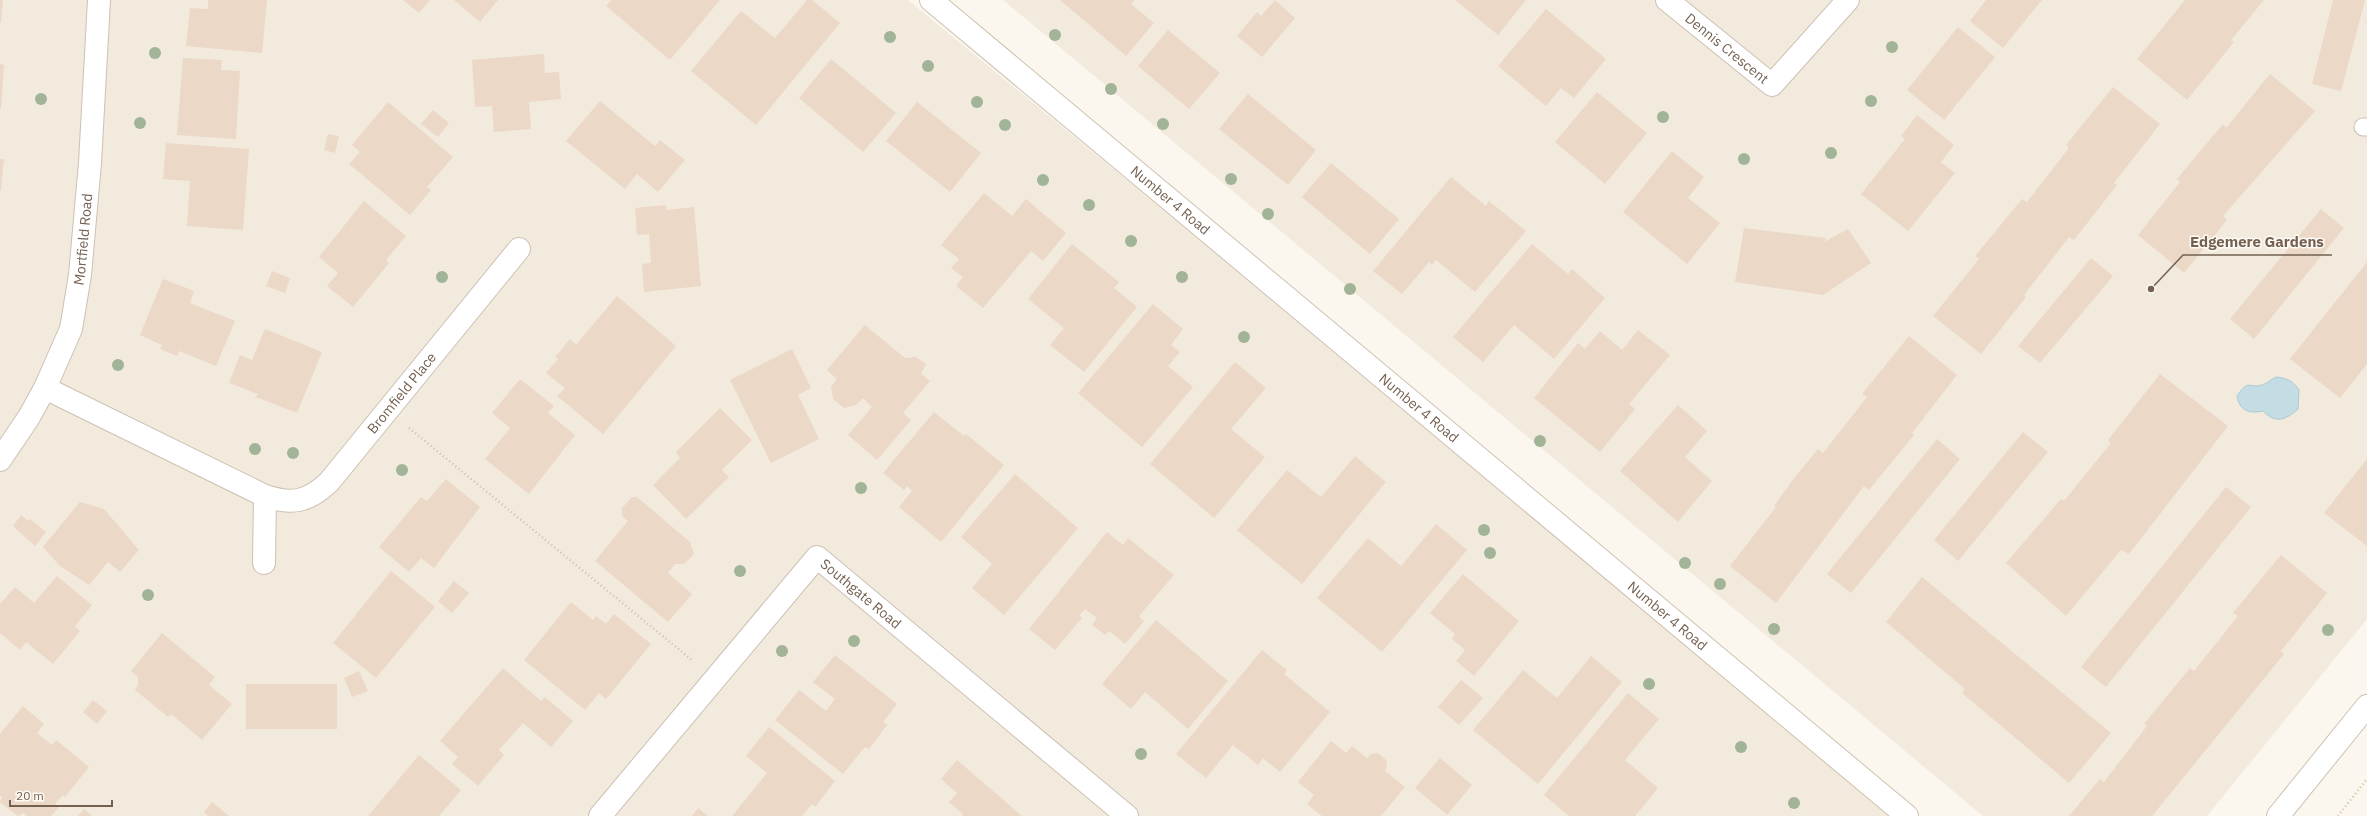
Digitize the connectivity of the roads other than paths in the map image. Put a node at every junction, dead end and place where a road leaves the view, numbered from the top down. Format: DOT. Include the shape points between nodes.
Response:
graph roads {
  1 [pos="100,0"];
  2 [pos="931,0"];
  3 [pos="1668,0"];
  4 [pos="1848,0"];
  5 [pos="519,249"];
  6 [pos="45,388"];
  7 [pos="0,460"];
  8 [pos="265,496"];
  9 [pos="264,563"];
  10 [pos="2367,706"];
  11 [pos="600,816"];
  12 [pos="1127,816"];
  13 [pos="1907,816"];
  14 [pos="2278,816"];
  1 -- 6 [label="street, Mortfield Road" via="80,274 70,329"];
  2 -- 13 [label="street, Number 4 Road"];
  3 -- 4 [label="street, Dennis Crescent" via="1772,85"];
  5 -- 8 [label="street, Bromfield Place" via="321,489 310,497 287,502"];
  6 -- 7 [label="street, Mortfield Road"];
  6 -- 8 [label="street, Bromfield Place"];
  8 -- 9 [label="street"];
  10 -- 14 [label="street"];
  11 -- 12 [label="street, Southgate Road" via="817,558"];
}
